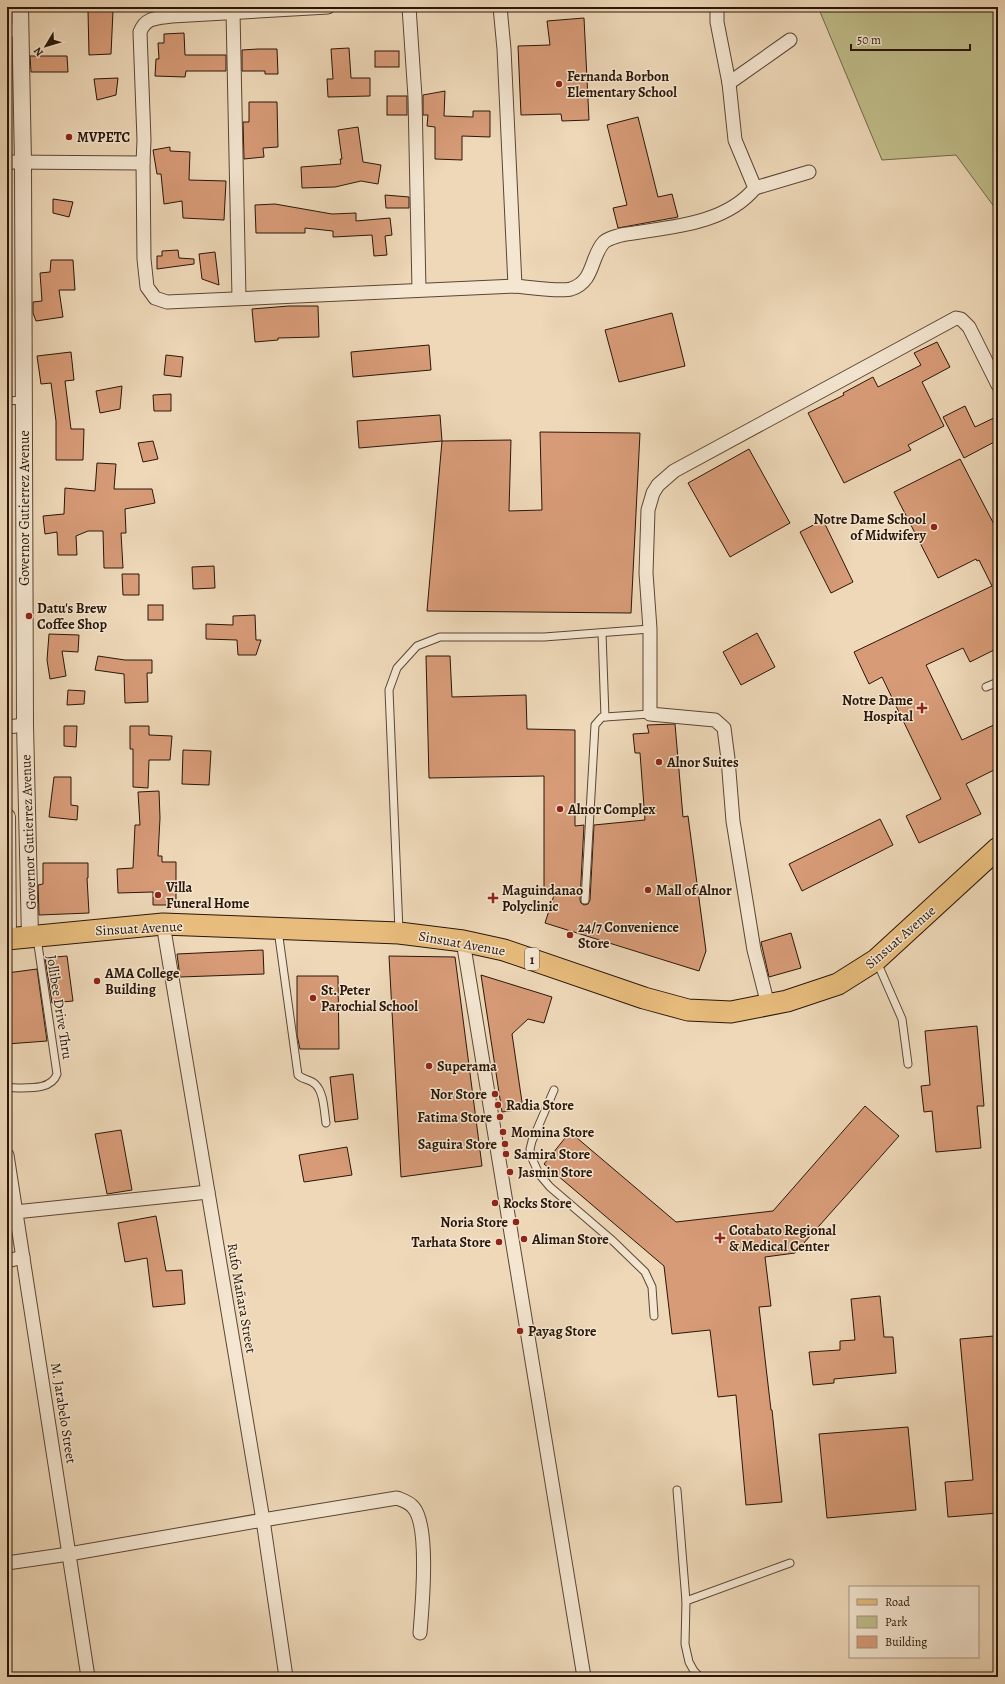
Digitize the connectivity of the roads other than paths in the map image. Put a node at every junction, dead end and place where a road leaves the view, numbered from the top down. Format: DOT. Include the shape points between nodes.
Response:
graph roads {
  1 [pos="20,7"];
  2 [pos="328,7"];
  3 [pos="408,7"];
  4 [pos="500,7"];
  5 [pos="717,7"];
  6 [pos="233,12"];
  7 [pos="14,30"];
  8 [pos="790,40"];
  9 [pos="729,83"];
  10 [pos="15,163"];
  11 [pos="143,163"];
  12 [pos="809,172"];
  13 [pos="755,188"];
  14 [pos="516,286"];
  15 [pos="419,290"];
  16 [pos="238,298"];
  17 [pos="998,385"];
  18 [pos="24,400"];
  19 [pos="7,401"];
  20 [pos="650,629"];
  21 [pos="602,633"];
  22 [pos="998,682"];
  23 [pos="986,688"];
  24 [pos="650,714"];
  25 [pos="605,716"];
  26 [pos="25,725"];
  27 [pos="7,727"];
  28 [pos="7,817"];
  29 [pos="998,849"];
  30 [pos="585,900"];
  31 [pos="163,924"];
  32 [pos="278,928"];
  33 [pos="399,933"];
  34 [pos="34,936"];
  35 [pos="8,938"];
  36 [pos="463,941"];
  37 [pos="876,960"];
  38 [pos="768,1005"];
  39 [pos="908,1064"];
  40 [pos="7,1088"];
  41 [pos="554,1090"];
  42 [pos="326,1123"];
  43 [pos="7,1155"];
  44 [pos="208,1192"];
  45 [pos="15,1212"];
  46 [pos="23,1257"];
  47 [pos="7,1261"];
  48 [pos="654,1316"];
  49 [pos="677,1490"];
  50 [pos="263,1520"];
  51 [pos="69,1554"];
  52 [pos="790,1562"];
  53 [pos="7,1563"];
  54 [pos="686,1601"];
  55 [pos="420,1633"];
  56 [pos="88,1677"];
  57 [pos="286,1677"];
  58 [pos="584,1677"];
  59 [pos="700,1677"];
  1 -- 7 [label="street, Governor Gutierrez Avenue"];
  2 -- 6 [label="street"];
  3 -- 15 [label="street" via="415,97"];
  4 -- 14 [label="street"];
  5 -- 9 [label="street" via="717,22"];
  6 -- 11 [label="street" via="157,18 143,24 140,32"];
  6 -- 16 [label="street"];
  7 -- 10 [label="street, Governor Gutierrez Avenue"];
  8 -- 9 [label="street"];
  9 -- 13 [label="street" via="735,140"];
  10 -- 11 [label="street"];
  10 -- 18 [label="street, Governor Gutierrez Avenue"];
  11 -- 16 [label="street" via="144,259 147,287 150,292 155,298 167,302"];
  12 -- 13 [label="street"];
  13 -- 14 [label="street" via="747,198 729,210 706,220 609,239 600,248 587,277 575,287 563,290"];
  14 -- 15 [label="street"];
  15 -- 16 [label="street"];
  17 -- 20 [label="street" via="969,327 962,319 956,318 674,470 658,485 648,510 646,573"];
  18 -- 19 [label="lane"];
  18 -- 26 [label="street, Governor Gutierrez Avenue"];
  20 -- 21 [label="lane"];
  20 -- 24 [label="street"];
  21 -- 25 [label="lane"];
  21 -- 33 [label="lane" via="544,637 440,637 417,646 396,668 389,690"];
  22 -- 23 [label="lane"];
  24 -- 25 [label="lane"];
  24 -- 38 [label="street" via="715,720 724,728 733,821 754,950"];
  25 -- 30 [label="lane" via="595,725"];
  26 -- 27 [label="street"];
  26 -- 34 [label="street, Governor Gutierrez Avenue"];
  28 -- 35 [label="street, Governor Gutierrez Avenue"];
  29 -- 37 [label="main road, Sinsuat Avenue / 1"];
  31 -- 32 [label="main road, Sinsuat Avenue / 1"];
  31 -- 34 [label="main road, Sinsuat Avenue / 1"];
  31 -- 44 [label="street, Rufo Mañara Street"];
  32 -- 33 [label="main road, Sinsuat Avenue / 1"];
  32 -- 42 [label="lane" via="298,1075 319,1088"];
  33 -- 36 [label="main road, Sinsuat Avenue / 1"];
  34 -- 35 [label="main road, Sinsuat Avenue / 1"];
  34 -- 40 [label="lane, Jollibee Drive Thru" via="57,1074 47,1086"];
  36 -- 38 [label="main road, Sinsuat Avenue / 1" via="504,950 644,998 688,1010 731,1012"];
  36 -- 58 [label="street"];
  37 -- 38 [label="main road, Sinsuat Avenue / 1" via="838,984 793,1000"];
  37 -- 39 [label="lane" via="902,1019"];
  41 -- 48 [label="lane" via="532,1141 532,1162 538,1174 550,1187 645,1272 652,1287"];
  43 -- 45 [label="street, M. Jarabelo Street"];
  44 -- 45 [label="street"];
  44 -- 50 [label="street, Rufo Mañara Street"];
  45 -- 46 [label="street, M. Jarabelo Street"];
  46 -- 47 [label="street"];
  46 -- 51 [label="street, M. Jarabelo Street"];
  49 -- 54 [label="lane"];
  50 -- 51 [label="street"];
  50 -- 55 [label="street" via="397,1498 405,1501 418,1515 421,1532 425,1574"];
  50 -- 57 [label="street, Rufo Mañara Street"];
  51 -- 53 [label="street"];
  51 -- 56 [label="street, M. Jarabelo Street"];
  52 -- 54 [label="lane"];
  54 -- 59 [label="lane" via="685,1644 689,1662"];
}
